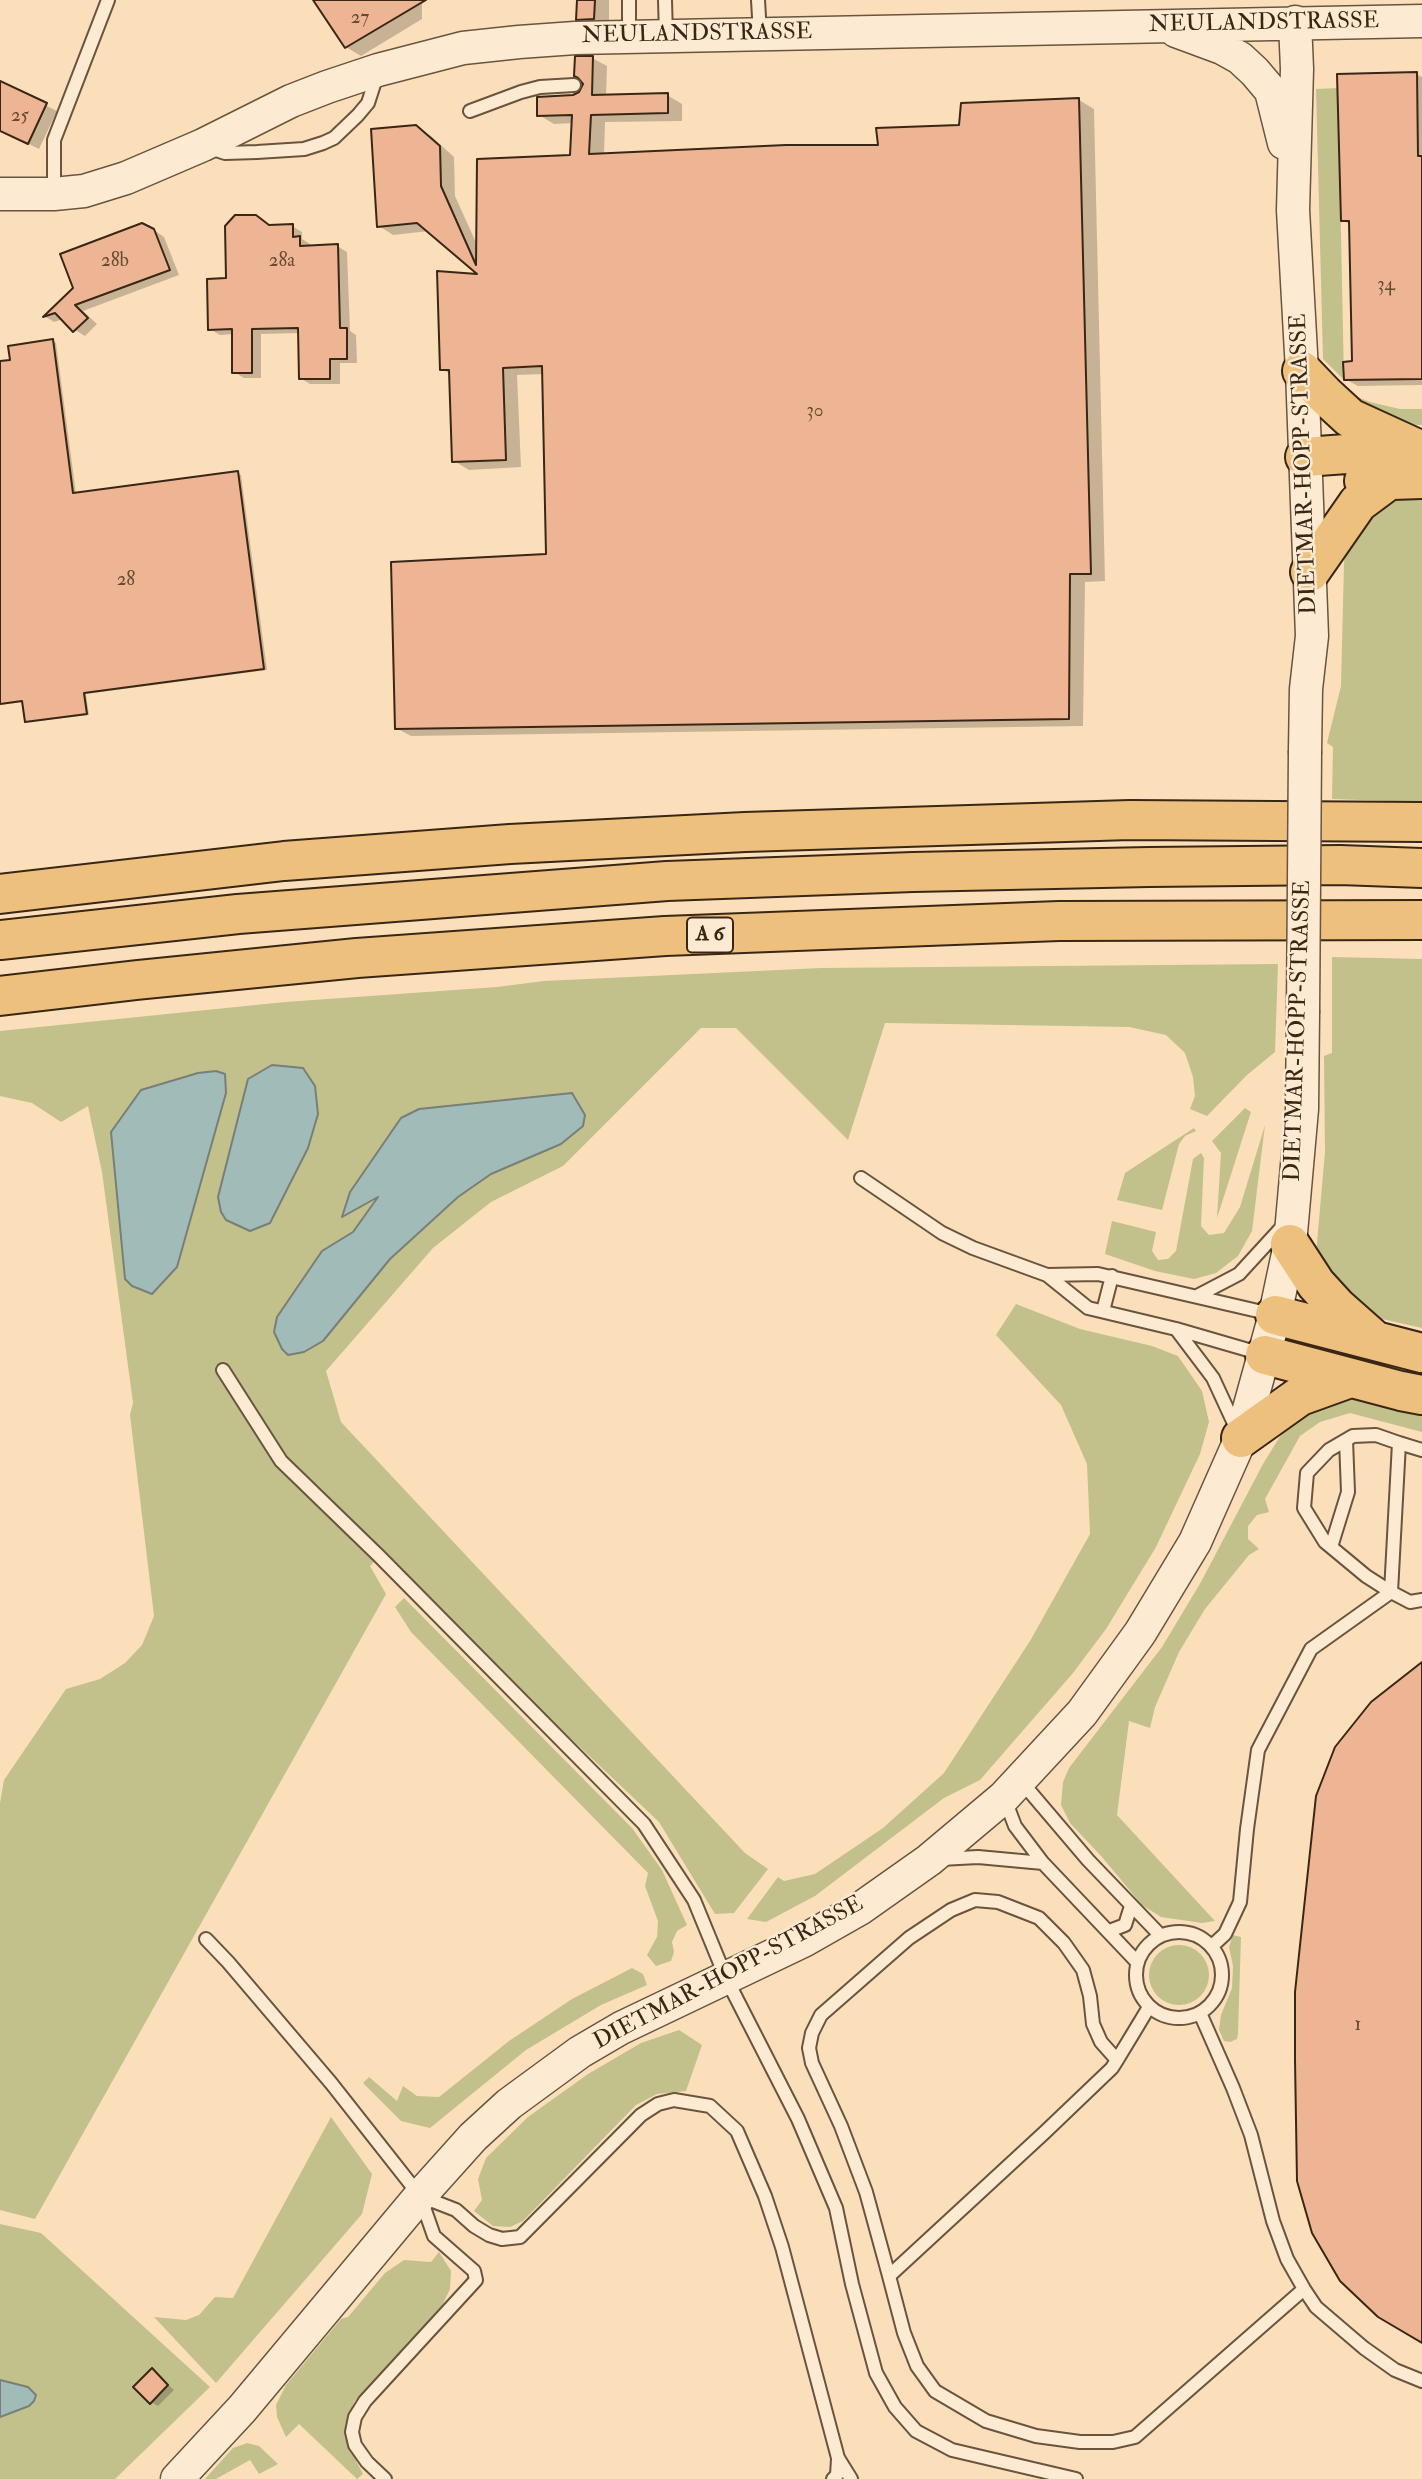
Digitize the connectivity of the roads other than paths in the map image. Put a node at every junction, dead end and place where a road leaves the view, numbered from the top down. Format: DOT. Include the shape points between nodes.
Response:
graph roads {
  1 [pos="108,0"];
  2 [pos="629,0"];
  3 [pos="665,0"];
  4 [pos="758,0"];
  5 [pos="1422,21"];
  6 [pos="1295,22"];
  7 [pos="1163,26"];
  8 [pos="760,34"];
  9 [pos="629,37"];
  10 [pos="666,37"];
  11 [pos="378,70"];
  12 [pos="574,85"];
  13 [pos="470,111"];
  14 [pos="203,145"];
  15 [pos="0,194"];
  16 [pos="54,194"];
  17 [pos="1293,210"];
  18 [pos="1302,371"];
  19 [pos="1422,451"];
  20 [pos="1305,469"];
  21 [pos="1405,480"];
  22 [pos="1310,572"];
  23 [pos="1422,821"];
  24 [pos="1422,868"];
  25 [pos="0,888"];
  26 [pos="43,888"];
  27 [pos="0,894"];
  28 [pos="1422,920"];
  29 [pos="0,940"];
  30 [pos="0,996"];
  31 [pos="861,1178"];
  32 [pos="1291,1230"];
  33 [pos="1046,1275"];
  34 [pos="1112,1276"];
  35 [pos="1197,1296"];
  36 [pos="1103,1311"];
  37 [pos="1275,1315"];
  38 [pos="1176,1329"];
  39 [pos="1378,1343"];
  40 [pos="1422,1353"];
  41 [pos="1265,1355"];
  42 [pos="223,1370"];
  43 [pos="1350,1378"];
  44 [pos="1422,1395"];
  45 [pos="1241,1438"];
  46 [pos="1346,1440"];
  47 [pos="1399,1443"];
  48 [pos="1422,1450"];
  49 [pos="1331,1547"];
  50 [pos="1391,1592"];
  51 [pos="1422,1600"];
  52 [pos="1012,1788"];
  53 [pos="929,1860"];
  54 [pos="1043,1863"];
  55 [pos="1131,1906"];
  56 [pos="1110,1931"];
  57 [pos="1161,1936"];
  58 [pos="206,1939"];
  59 [pos="1212,1946"];
  60 [pos="1137,1962"];
  61 [pos="726,1978"];
  62 [pos="1149,2007"];
  63 [pos="1200,2013"];
  64 [pos="1116,2060"];
  65 [pos="420,2196"];
  66 [pos="889,2276"];
  67 [pos="1304,2289"];
  68 [pos="1422,2381"];
  69 [pos="838,2458"];
  70 [pos="177,2479"];
  71 [pos="385,2479"];
  72 [pos="834,2479"];
  73 [pos="851,2479"];
  74 [pos="1076,2479"];
  1 -- 16 [label="lane" via="54,140"];
  2 -- 9 [label="lane"];
  3 -- 10 [label="lane"];
  4 -- 8 [label="lane"];
  5 -- 6 [label="street, NEULANDSTRASSE"];
  6 -- 7 [label="street, NEULANDSTRASSE"];
  6 -- 17 [label="street, DIETMAR-HOPP-STRASSE"];
  7 -- 8 [label="street, NEULANDSTRASSE"];
  7 -- 17 [label="street" via="1240,58 1271,91 1284,141"];
  8 -- 10 [label="street, NEULANDSTRASSE"];
  9 -- 10 [label="street, NEULANDSTRASSE"];
  9 -- 11 [label="street, NEULANDSTRASSE" via="463,48"];
  11 -- 14 [label="street, NEULANDSTRASSE" via="291,101"];
  11 -- 14 [label="lane" via="368,103 334,138 304,149 257,152 225,153"];
  12 -- 13 [label="lane" via="540,87"];
  14 -- 16 [label="street, NEULANDSTRASSE" via="126,178 84,191"];
  15 -- 16 [label="street, NEULANDSTRASSE"];
  17 -- 18 [label="street, DIETMAR-HOPP-STRASSE"];
  18 -- 19 [label="highway" via="1350,418"];
  18 -- 20 [label="street, DIETMAR-HOPP-STRASSE"];
  19 -- 20 [label="highway" via="1387,451"];
  20 -- 21 [label="highway"];
  20 -- 22 [label="street, DIETMAR-HOPP-STRASSE"];
  21 -- 22 [label="highway" via="1358,503"];
  22 -- 32 [label="street, DIETMAR-HOPP-STRASSE, bridge" via="1302,1109"];
  23 -- 26 [label="highway" via="1130,820 745,832 284,861"];
  24 -- 29 [label="highway" via="1135,867 667,881 238,914"];
  25 -- 26 [label="highway"];
  26 -- 27 [label="highway"];
  28 -- 30 [label="highway, A 6" via="1059,921 666,936 343,960"];
  31 -- 33 [label="lane" via="942,1233"];
  32 -- 35 [label="lane" via="1239,1273"];
  32 -- 37 [label="street, DIETMAR-HOPP-STRASSE"];
  32 -- 39 [label="highway" via="1323,1292"];
  33 -- 34 [label="lane"];
  33 -- 36 [label="lane" via="1088,1308"];
  34 -- 35 [label="lane"];
  34 -- 36 [label="lane"];
  35 -- 37 [label="lane"];
  36 -- 38 [label="lane"];
  37 -- 39 [label="highway"];
  37 -- 41 [label="street, DIETMAR-HOPP-STRASSE"];
  38 -- 41 [label="lane"];
  38 -- 45 [label="lane" via="1213,1378"];
  39 -- 40 [label="highway"];
  41 -- 43 [label="highway"];
  41 -- 45 [label="street, DIETMAR-HOPP-STRASSE"];
  42 -- 61 [label="lane" via="281,1461 644,1824 694,1899"];
  43 -- 44 [label="highway"];
  43 -- 45 [label="highway" via="1300,1396"];
  45 -- 52 [label="street, DIETMAR-HOPP-STRASSE" via="1195,1542 1140,1633 1082,1713"];
  46 -- 47 [label="lane" via="1376,1435"];
  46 -- 49 [label="lane" via="1348,1492"];
  46 -- 49 [label="lane" via="1307,1473 1304,1508"];
  47 -- 48 [label="lane"];
  47 -- 50 [label="lane"];
  49 -- 50 [label="lane"];
  50 -- 51 [label="lane" via="1410,1602"];
  50 -- 59 [label="lane" via="1311,1649 1258,1750 1240,1902 1225,1934"];
  52 -- 53 [label="street, DIETMAR-HOPP-STRASSE"];
  52 -- 54 [label="lane" via="1015,1826"];
  52 -- 55 [label="lane"];
  53 -- 54 [label="lane" via="978,1857"];
  53 -- 61 [label="street, DIETMAR-HOPP-STRASSE" via="861,1908"];
  54 -- 56 [label="lane"];
  55 -- 56 [label="lane" via="1125,1925"];
  55 -- 57 [label="lane"];
  56 -- 60 [label="lane"];
  57 -- 59 [label="lane" via="1188,1932"];
  57 -- 60 [label="lane" via="1147,1946"];
  58 -- 65 [label="lane" via="331,2083"];
  59 -- 63 [label="lane" via="1223,1971 1221,1988"];
  60 -- 62 [label="lane" via="1138,1990"];
  61 -- 65 [label="street, DIETMAR-HOPP-STRASSE" via="621,2028 544,2076 473,2137"];
  61 -- 74 [label="lane" via="798,2119 835,2208 876,2373 895,2407 916,2431 952,2450"];
  62 -- 63 [label="lane" via="1170,2018"];
  62 -- 64 [label="lane"];
  63 -- 67 [label="lane" via="1251,2136 1287,2259"];
  64 -- 66 [label="lane"];
  64 -- 66 [label="lane" via="1093,2024 1083,1970 1064,1943 1040,1918 998,1902 975,1900 951,1910 909,1938 821,2015 809,2048 812,2063 866,2192"];
  65 -- 69 [label="lane" via="456,2210 489,2235 520,2237 641,2115 674,2101 710,2106 737,2130 765,2196"];
  65 -- 70 [label="street, DIETMAR-HOPP-STRASSE" via="242,2409"];
  65 -- 71 [label="lane" via="434,2236 474,2271 476,2280 355,2417 355,2445"];
  66 -- 67 [label="lane" via="908,2344 935,2391 986,2421 1036,2436 1080,2442 1135,2437"];
  67 -- 68 [label="lane" via="1316,2307 1364,2348 1395,2370"];
  69 -- 72 [label="lane"];
  69 -- 73 [label="lane"];
}
